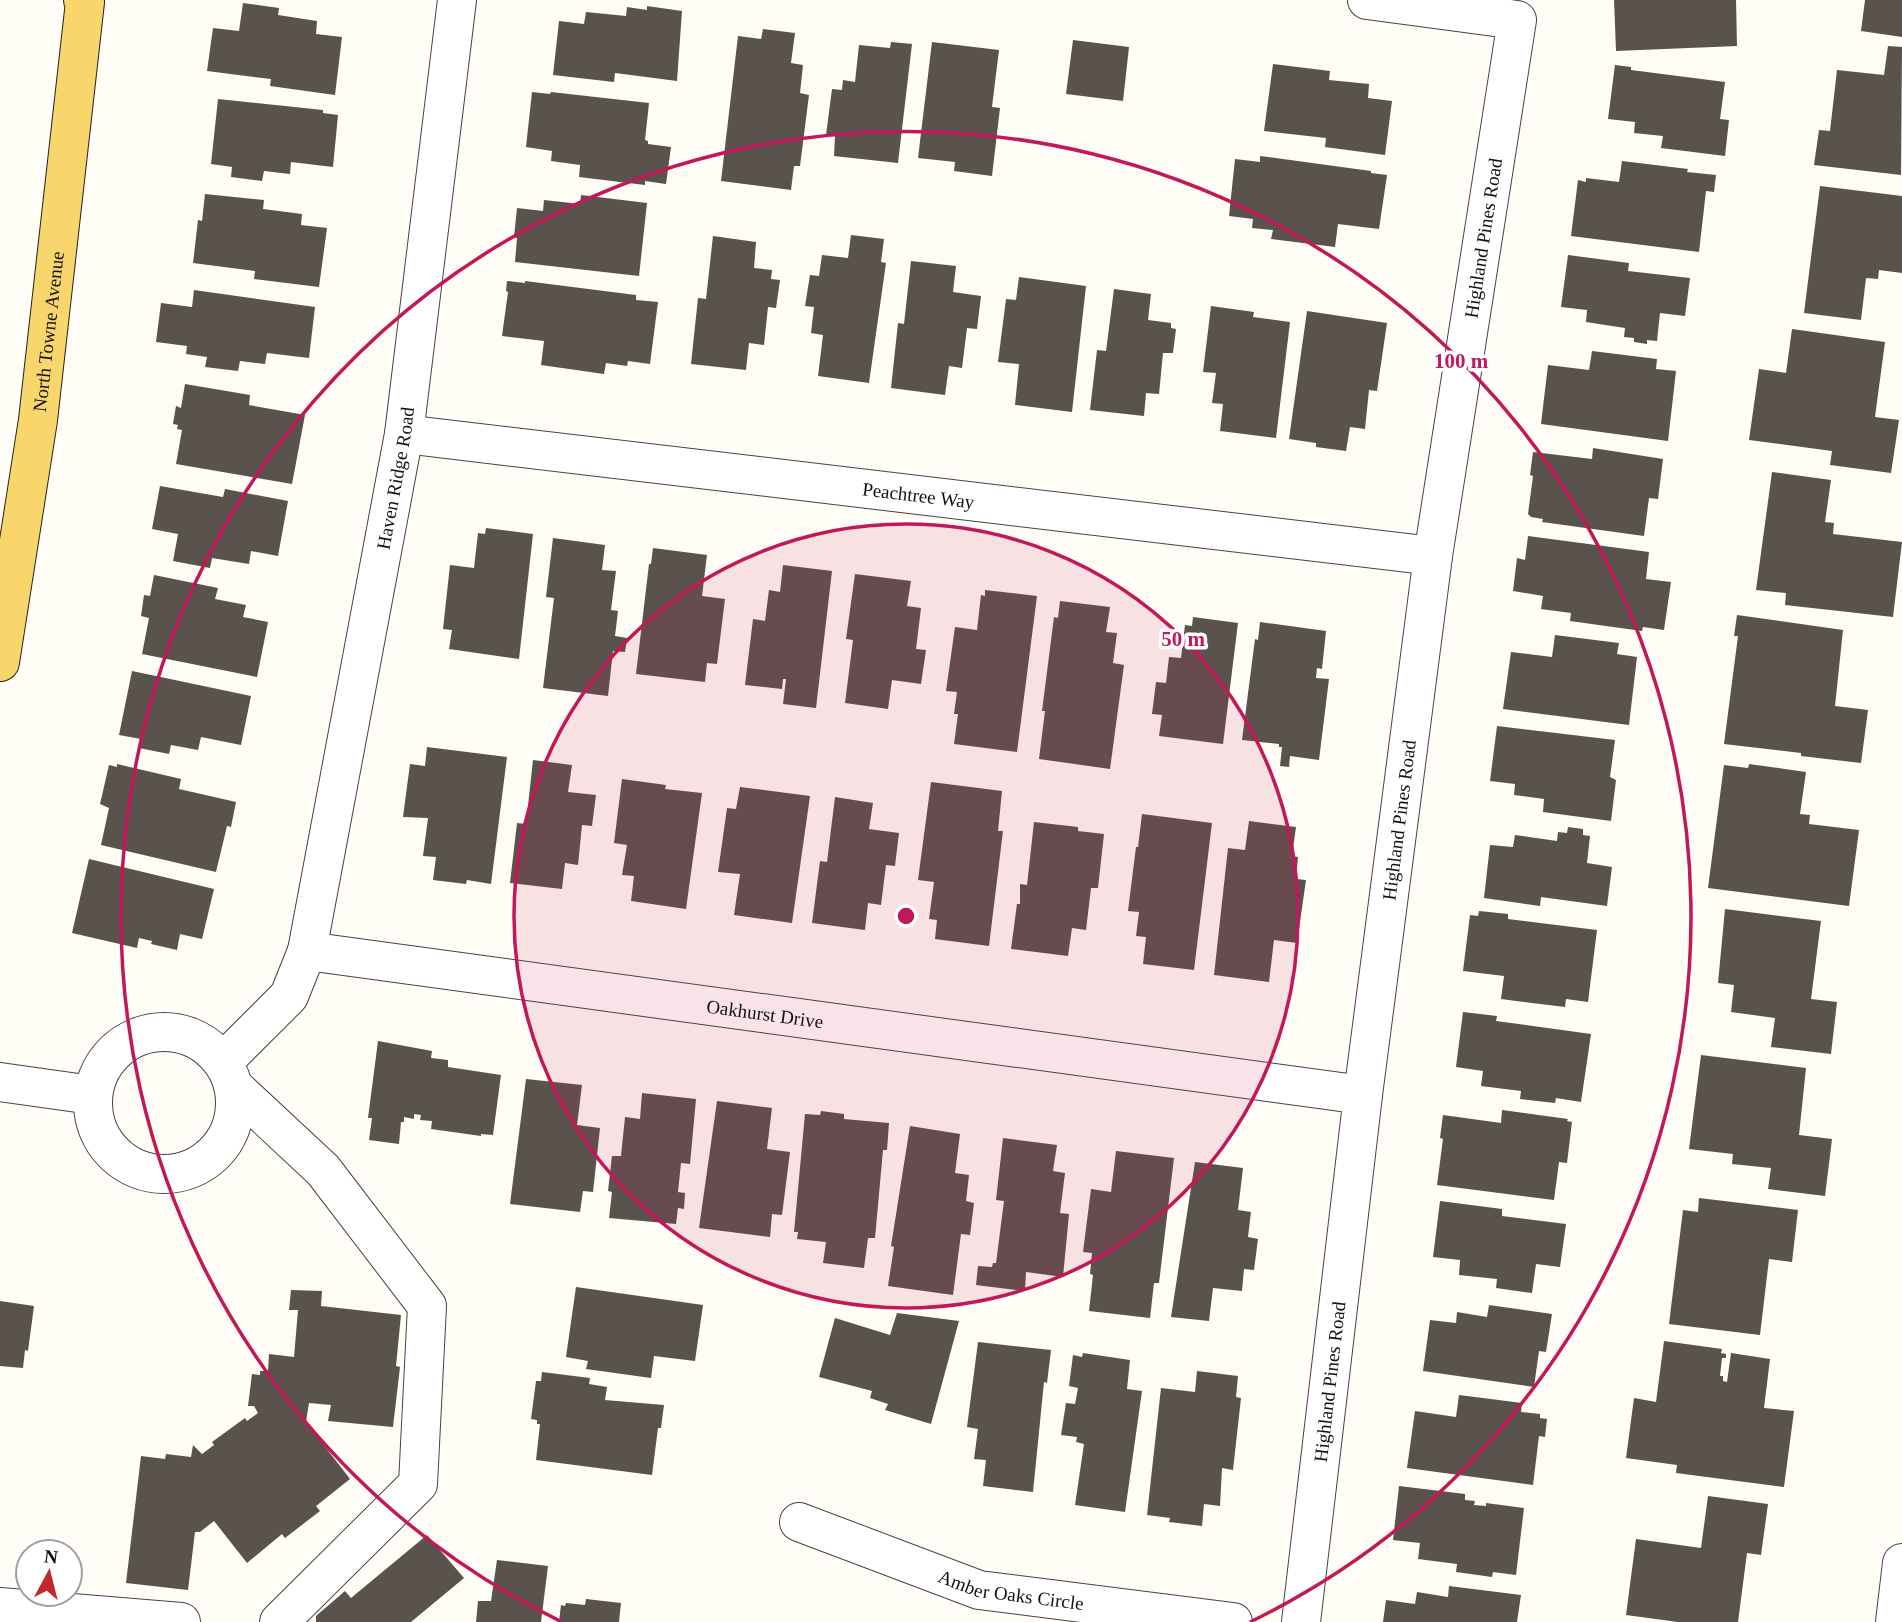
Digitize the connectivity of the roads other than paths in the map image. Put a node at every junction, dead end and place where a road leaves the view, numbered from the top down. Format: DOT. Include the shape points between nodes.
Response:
graph roads {
  1 [pos="83,0"];
  2 [pos="457,0"];
  3 [pos="1367,0"];
  4 [pos="404,434"];
  5 [pos="1433,556"];
  6 [pos="6,589"];
  7 [pos="0,662"];
  8 [pos="307,951"];
  9 [pos="228,1075"];
  10 [pos="0,1082"];
  11 [pos="92,1096"];
  12 [pos="1363,1096"];
  13 [pos="799,1522"];
  14 [pos="1902,1563"];
  15 [pos="0,1607"];
  16 [pos="181,1622"];
  17 [pos="279,1622"];
  18 [pos="1233,1622"];
  19 [pos="1301,1622"];
  20 [pos="1895,1622"];
  1 -- 6 [label="main road, North Towne Avenue" via="38,420"];
  2 -- 4 [label="street, Haven Ridge Road"];
  3 -- 5 [label="street, Highland Pines Road" via="1517,20"];
  4 -- 5 [label="street, Peachtree Way"];
  4 -- 8 [label="street, Haven Ridge Road"];
  5 -- 12 [label="street, Highland Pines Road"];
  6 -- 7 [label="main road, North Towne Avenue"];
  8 -- 9 [label="street" via="289,996"];
  8 -- 12 [label="street, Oakhurst Drive"];
  9 -- 11 [label="street" via="208,1047 189,1035 145,1034 125,1042 109,1056 97,1075"];
  9 -- 11 [label="street" via="235,1110 230,1132 200,1165 179,1173 156,1174 116,1156 93,1118"];
  9 -- 17 [label="street" via="323,1170 427,1306 418,1485"];
  10 -- 11 [label="street"];
  12 -- 19 [label="street, Highland Pines Road"];
  13 -- 18 [label="street, Amber Oaks Circle" via="979,1590"];
  14 -- 20 [label="street"];
  15 -- 16 [label="street"];
}
